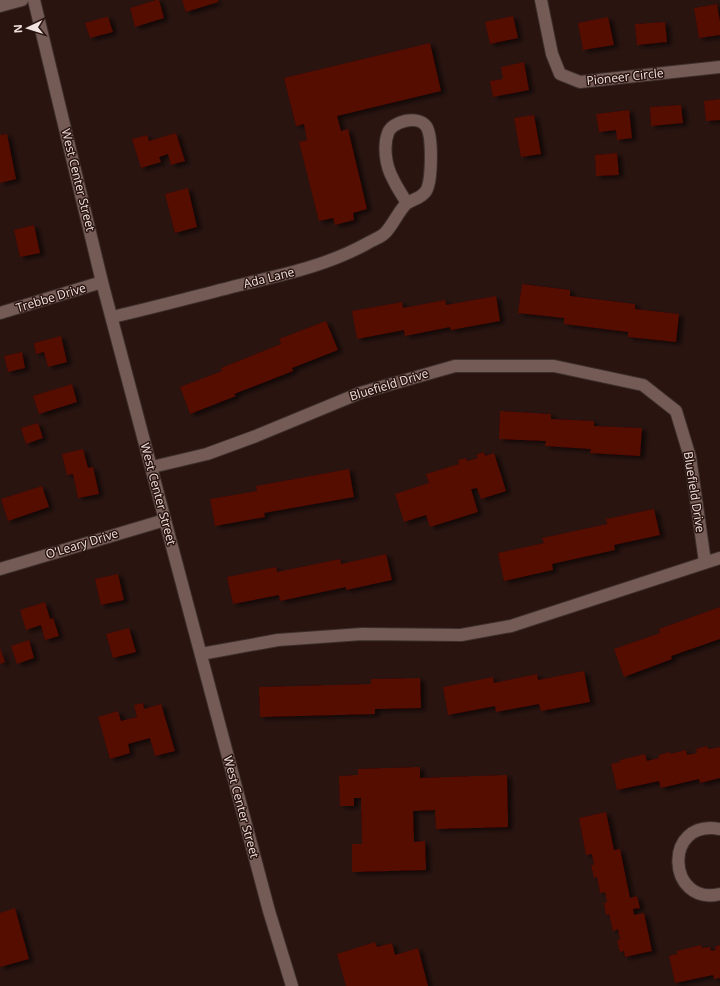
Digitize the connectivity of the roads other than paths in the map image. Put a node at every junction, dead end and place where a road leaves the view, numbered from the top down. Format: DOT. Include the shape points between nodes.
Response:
graph roads {
  1 [pos="22,0"];
  2 [pos="34,0"];
  3 [pos="541,0"];
  4 [pos="0,6"];
  5 [pos="720,68"];
  6 [pos="407,203"];
  7 [pos="102,282"];
  8 [pos="0,313"];
  9 [pos="112,318"];
  10 [pos="152,467"];
  11 [pos="164,520"];
  12 [pos="720,558"];
  13 [pos="705,562"];
  14 [pos="0,569"];
  15 [pos="201,654"];
  16 [pos="720,829"];
  17 [pos="720,894"];
  18 [pos="292,986"];
  1 -- 4 [label="street"];
  2 -- 7 [label="street, West Center Street"];
  3 -- 5 [label="street, Pioneer Circle" via="552,54 560,74 580,82"];
  6 -- 6 [label="street, Ada Lane" via="419,199 426,191 430,179 431,154 426,125 409,120 400,122 388,131 385,142 391,177"];
  6 -- 9 [label="street, Ada Lane" via="384,234 347,254 310,268"];
  7 -- 8 [label="street, Trebbe Drive"];
  7 -- 9 [label="street, West Center Street"];
  9 -- 10 [label="street, West Center Street"];
  10 -- 11 [label="street, West Center Street"];
  10 -- 13 [label="street, Bluefield Drive" via="207,454 360,393 454,366 554,366 643,385 676,411 690,457"];
  11 -- 14 [label="street, O'Leary Drive"];
  11 -- 15 [label="street, West Center Street"];
  12 -- 13 [label="street"];
  13 -- 15 [label="street" via="511,626 461,635 362,634 286,639"];
  15 -- 18 [label="street, West Center Street" via="269,911"];
  16 -- 17 [label="street" via="700,829 690,835 682,844 677,858 678,870 688,886 698,893"];
}
